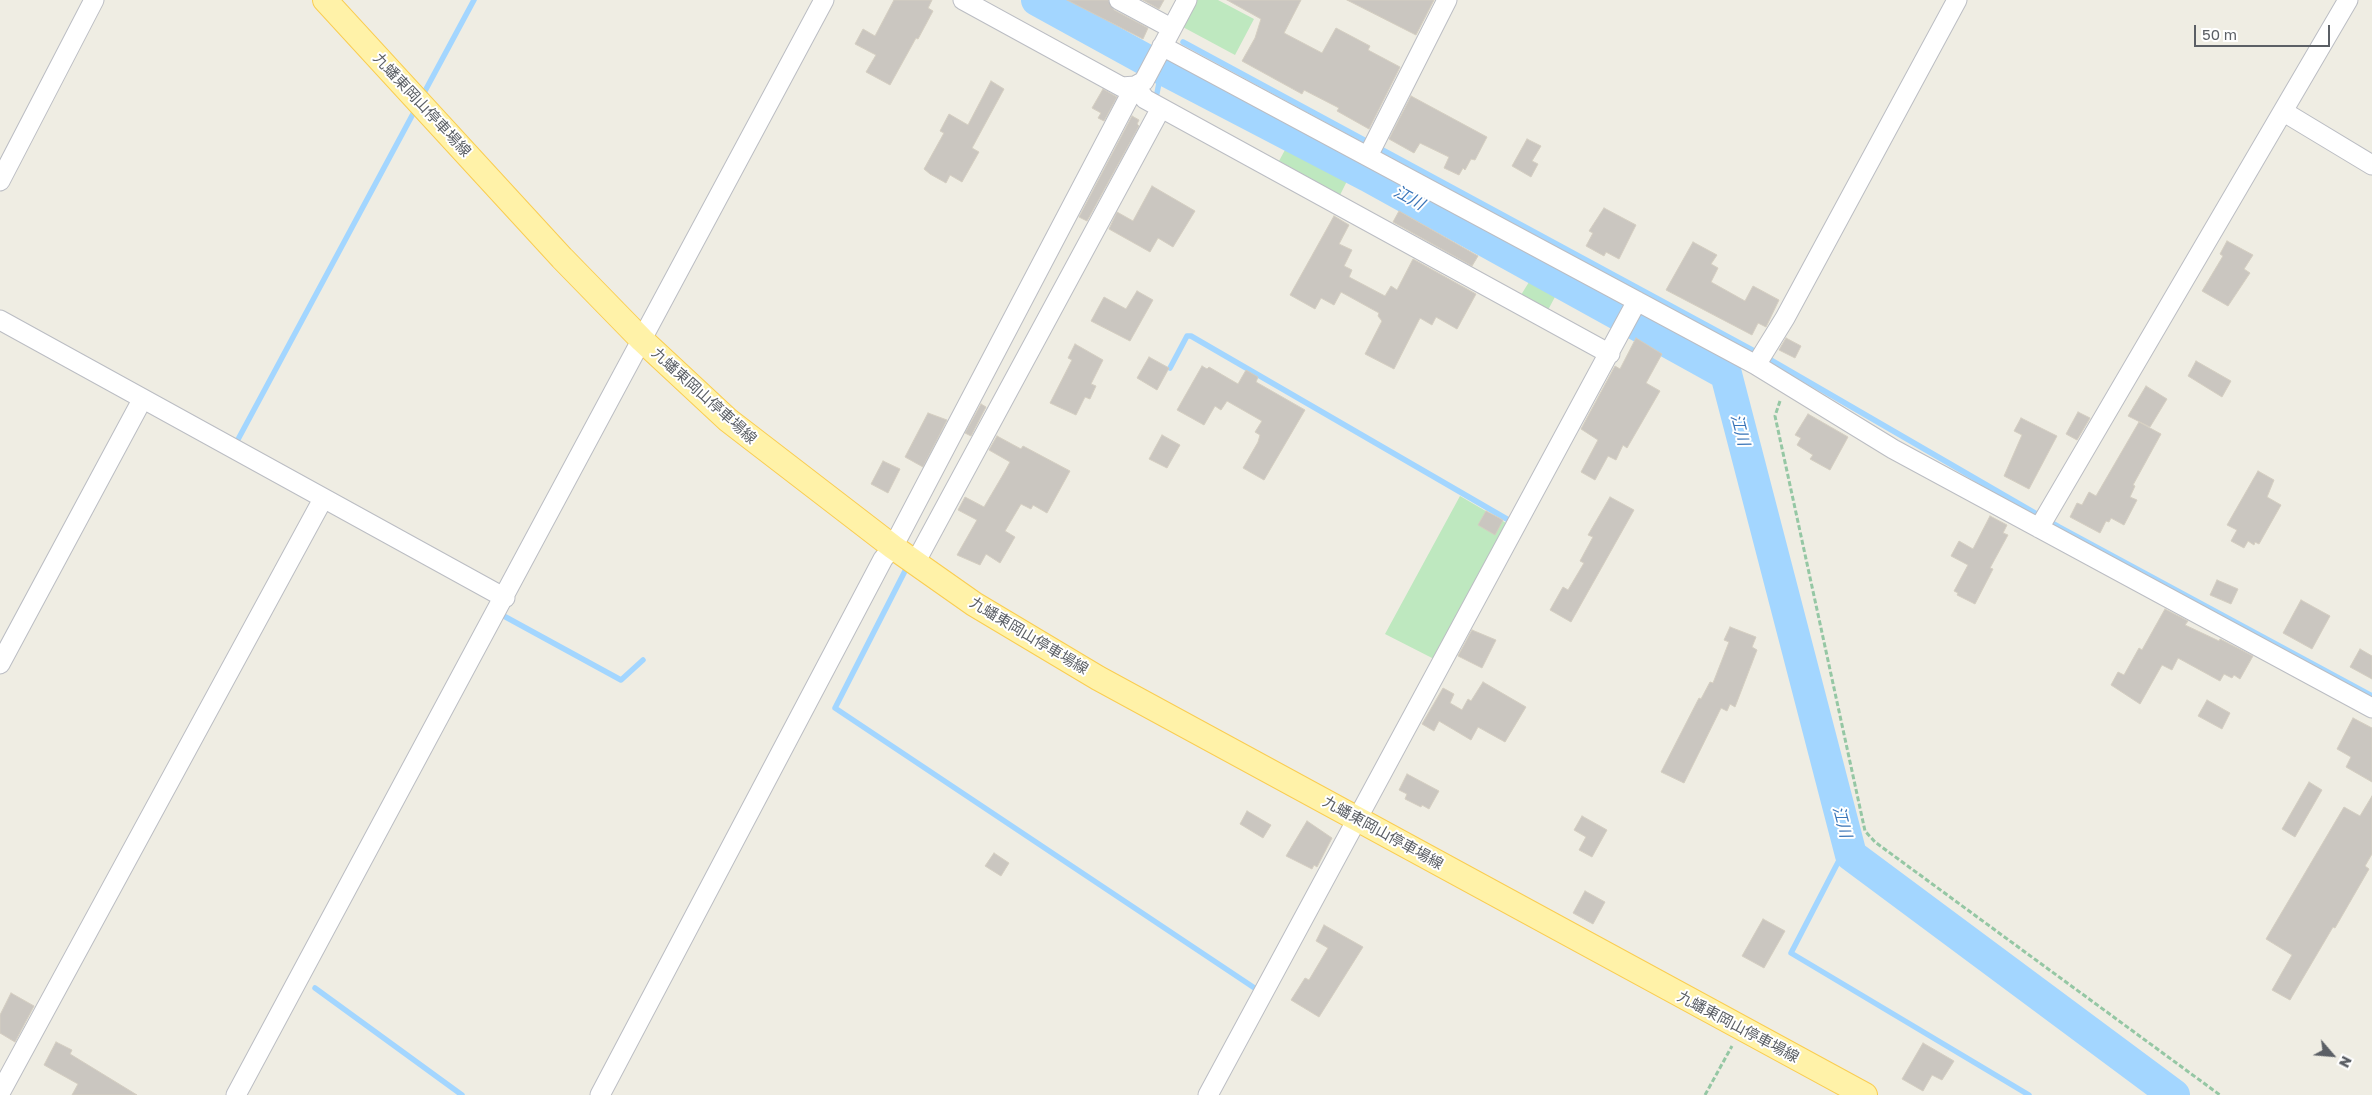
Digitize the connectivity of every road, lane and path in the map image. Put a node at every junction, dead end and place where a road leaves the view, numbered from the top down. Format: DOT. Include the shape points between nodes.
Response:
graph roads {
  1 [pos="94,0"];
  2 [pos="325,0"];
  3 [pos="824,0"];
  4 [pos="963,0"];
  5 [pos="1119,0"];
  6 [pos="1186,0"];
  7 [pos="1447,0"];
  8 [pos="1957,0"];
  9 [pos="2348,0"];
  10 [pos="1171,28"];
  11 [pos="1160,50"];
  12 [pos="1140,84"];
  13 [pos="1156,105"];
  14 [pos="2286,114"];
  15 [pos="1371,149"];
  16 [pos="2372,166"];
  17 [pos="0,181"];
  18 [pos="1637,301"];
  19 [pos="0,320"];
  20 [pos="642,340"];
  21 [pos="1609,348"];
  22 [pos="1760,357"];
  23 [pos="1789,385"];
  24 [pos="140,404"];
  25 [pos="321,503"];
  26 [pos="2042,522"];
  27 [pos="893,547"];
  28 [pos="914,563"];
  29 [pos="501,596"];
  30 [pos="0,664"];
  31 [pos="2372,708"];
  32 [pos="1357,820"];
  33 [pos="1742,1028"];
  34 [pos="0,1093"];
  35 [pos="236,1095"];
  36 [pos="600,1095"];
  37 [pos="1208,1095"];
  38 [pos="1705,1095"];
  39 [pos="1864,1095"];
  40 [pos="2220,1095"];
  1 -- 17 [label="street"];
  2 -- 20 [label="main road, 九蟠東岡山停車場線" via="562,258"];
  3 -- 20 [label="street"];
  4 -- 12 [label="street" via="1122,87"];
  5 -- 10 [label="street"];
  6 -- 10 [label="street"];
  7 -- 15 [label="street"];
  8 -- 22 [label="street" via="1790,310"];
  9 -- 14 [label="street"];
  10 -- 11 [label="street"];
  11 -- 12 [label="street"];
  11 -- 15 [label="street"];
  12 -- 13 [label="street" via="1145,99"];
  12 -- 27 [label="street"];
  13 -- 21 [label="street"];
  13 -- 28 [label="street"];
  14 -- 16 [label="street"];
  14 -- 26 [label="street"];
  15 -- 18 [label="street"];
  18 -- 21 [label="street"];
  18 -- 22 [label="street"];
  19 -- 24 [label="street"];
  20 -- 27 [label="main road, 九蟠東岡山停車場線" via="728,420"];
  20 -- 29 [label="street"];
  21 -- 32 [label="street"];
  22 -- 23 [label="street"];
  23 -- 26 [label="street" via="1893,449"];
  23 -- 40 [label="path" via="1775,416 1865,831 1875,842"];
  24 -- 25 [label="street"];
  24 -- 30 [label="street"];
  25 -- 29 [label="street"];
  25 -- 34 [label="street"];
  26 -- 31 [label="street"];
  27 -- 28 [label="main road, 九蟠東岡山停車場線"];
  27 -- 36 [label="street" via="883,559"];
  28 -- 32 [label="main road, 九蟠東岡山停車場線" via="1024,635"];
  29 -- 35 [label="street"];
  32 -- 33 [label="main road, 九蟠東岡山停車場線"];
  32 -- 37 [label="street"];
  33 -- 38 [label="path"];
  33 -- 39 [label="main road, 九蟠東岡山停車場線"];
}
